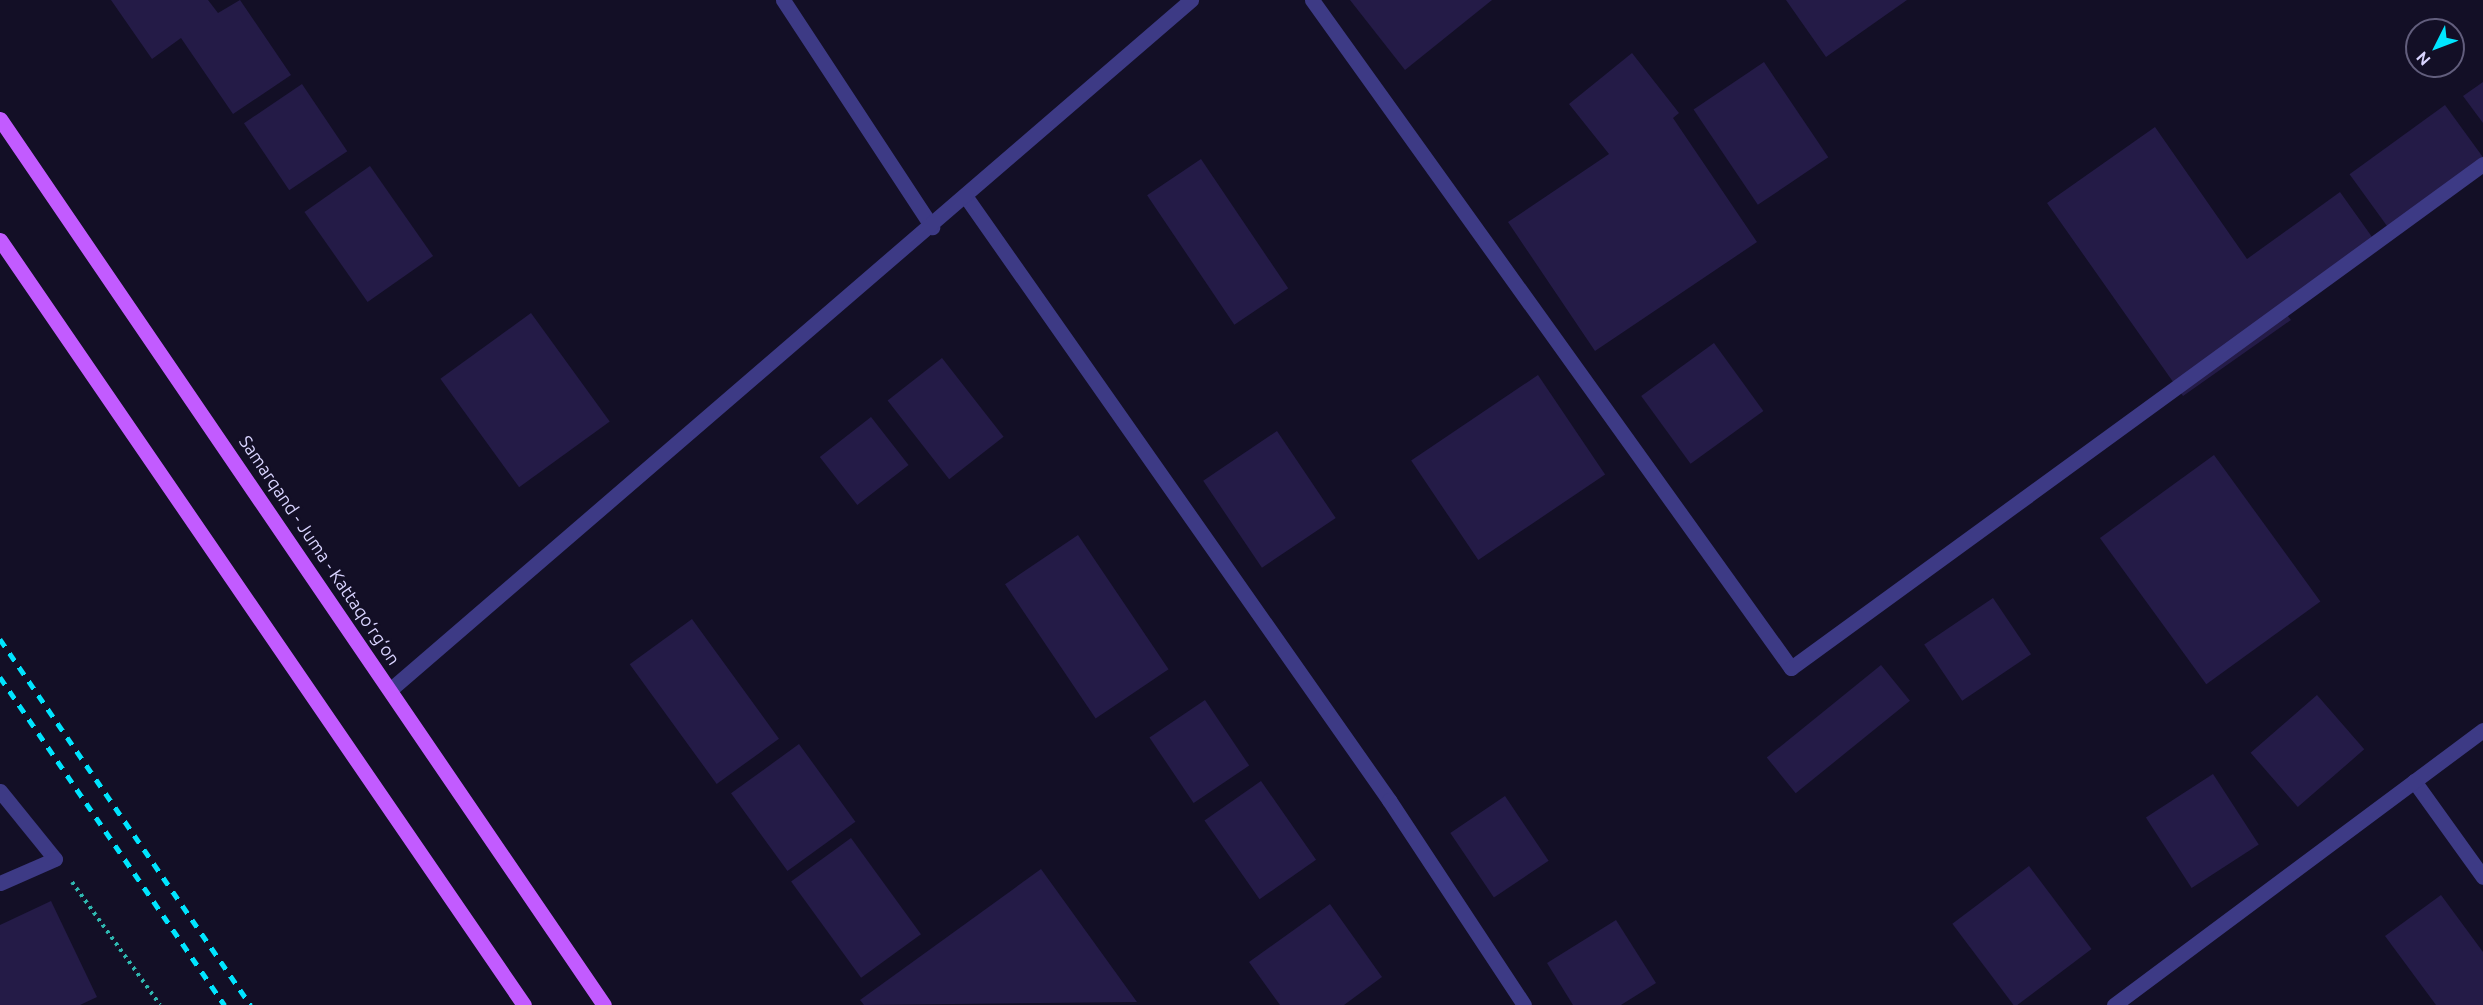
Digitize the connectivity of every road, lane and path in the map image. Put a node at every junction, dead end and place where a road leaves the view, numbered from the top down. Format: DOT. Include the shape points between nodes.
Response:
graph roads {
  1 [pos="783,0"];
  2 [pos="1191,0"];
  3 [pos="1312,0"];
  4 [pos="0,119"];
  5 [pos="2483,164"];
  6 [pos="966,197"];
  7 [pos="932,227"];
  8 [pos="0,240"];
  9 [pos="391,689"];
  10 [pos="2483,730"];
  11 [pos="2414,782"];
  12 [pos="0,791"];
  13 [pos="55,859"];
  14 [pos="2483,877"];
  15 [pos="0,883"];
  16 [pos="160,1005"];
  17 [pos="524,1005"];
  18 [pos="604,1005"];
  19 [pos="1524,1005"];
  20 [pos="2114,1005"];
  1 -- 7 [label="street"];
  2 -- 6 [label="street"];
  3 -- 5 [label="street" via="1791,668"];
  4 -- 9 [label="main road, Samarqand - Juma - Kattaqo‘rg‘on"];
  6 -- 7 [label="street"];
  6 -- 19 [label="street" via="1389,800"];
  7 -- 9 [label="street"];
  8 -- 17 [label="main road"];
  9 -- 18 [label="main road, Samarqand - Juma - Kattaqo‘rg‘on"];
  10 -- 11 [label="street"];
  11 -- 14 [label="street"];
  11 -- 20 [label="street"];
  12 -- 13 [label="street"];
  13 -- 15 [label="street"];
  13 -- 16 [label="path"];
}
